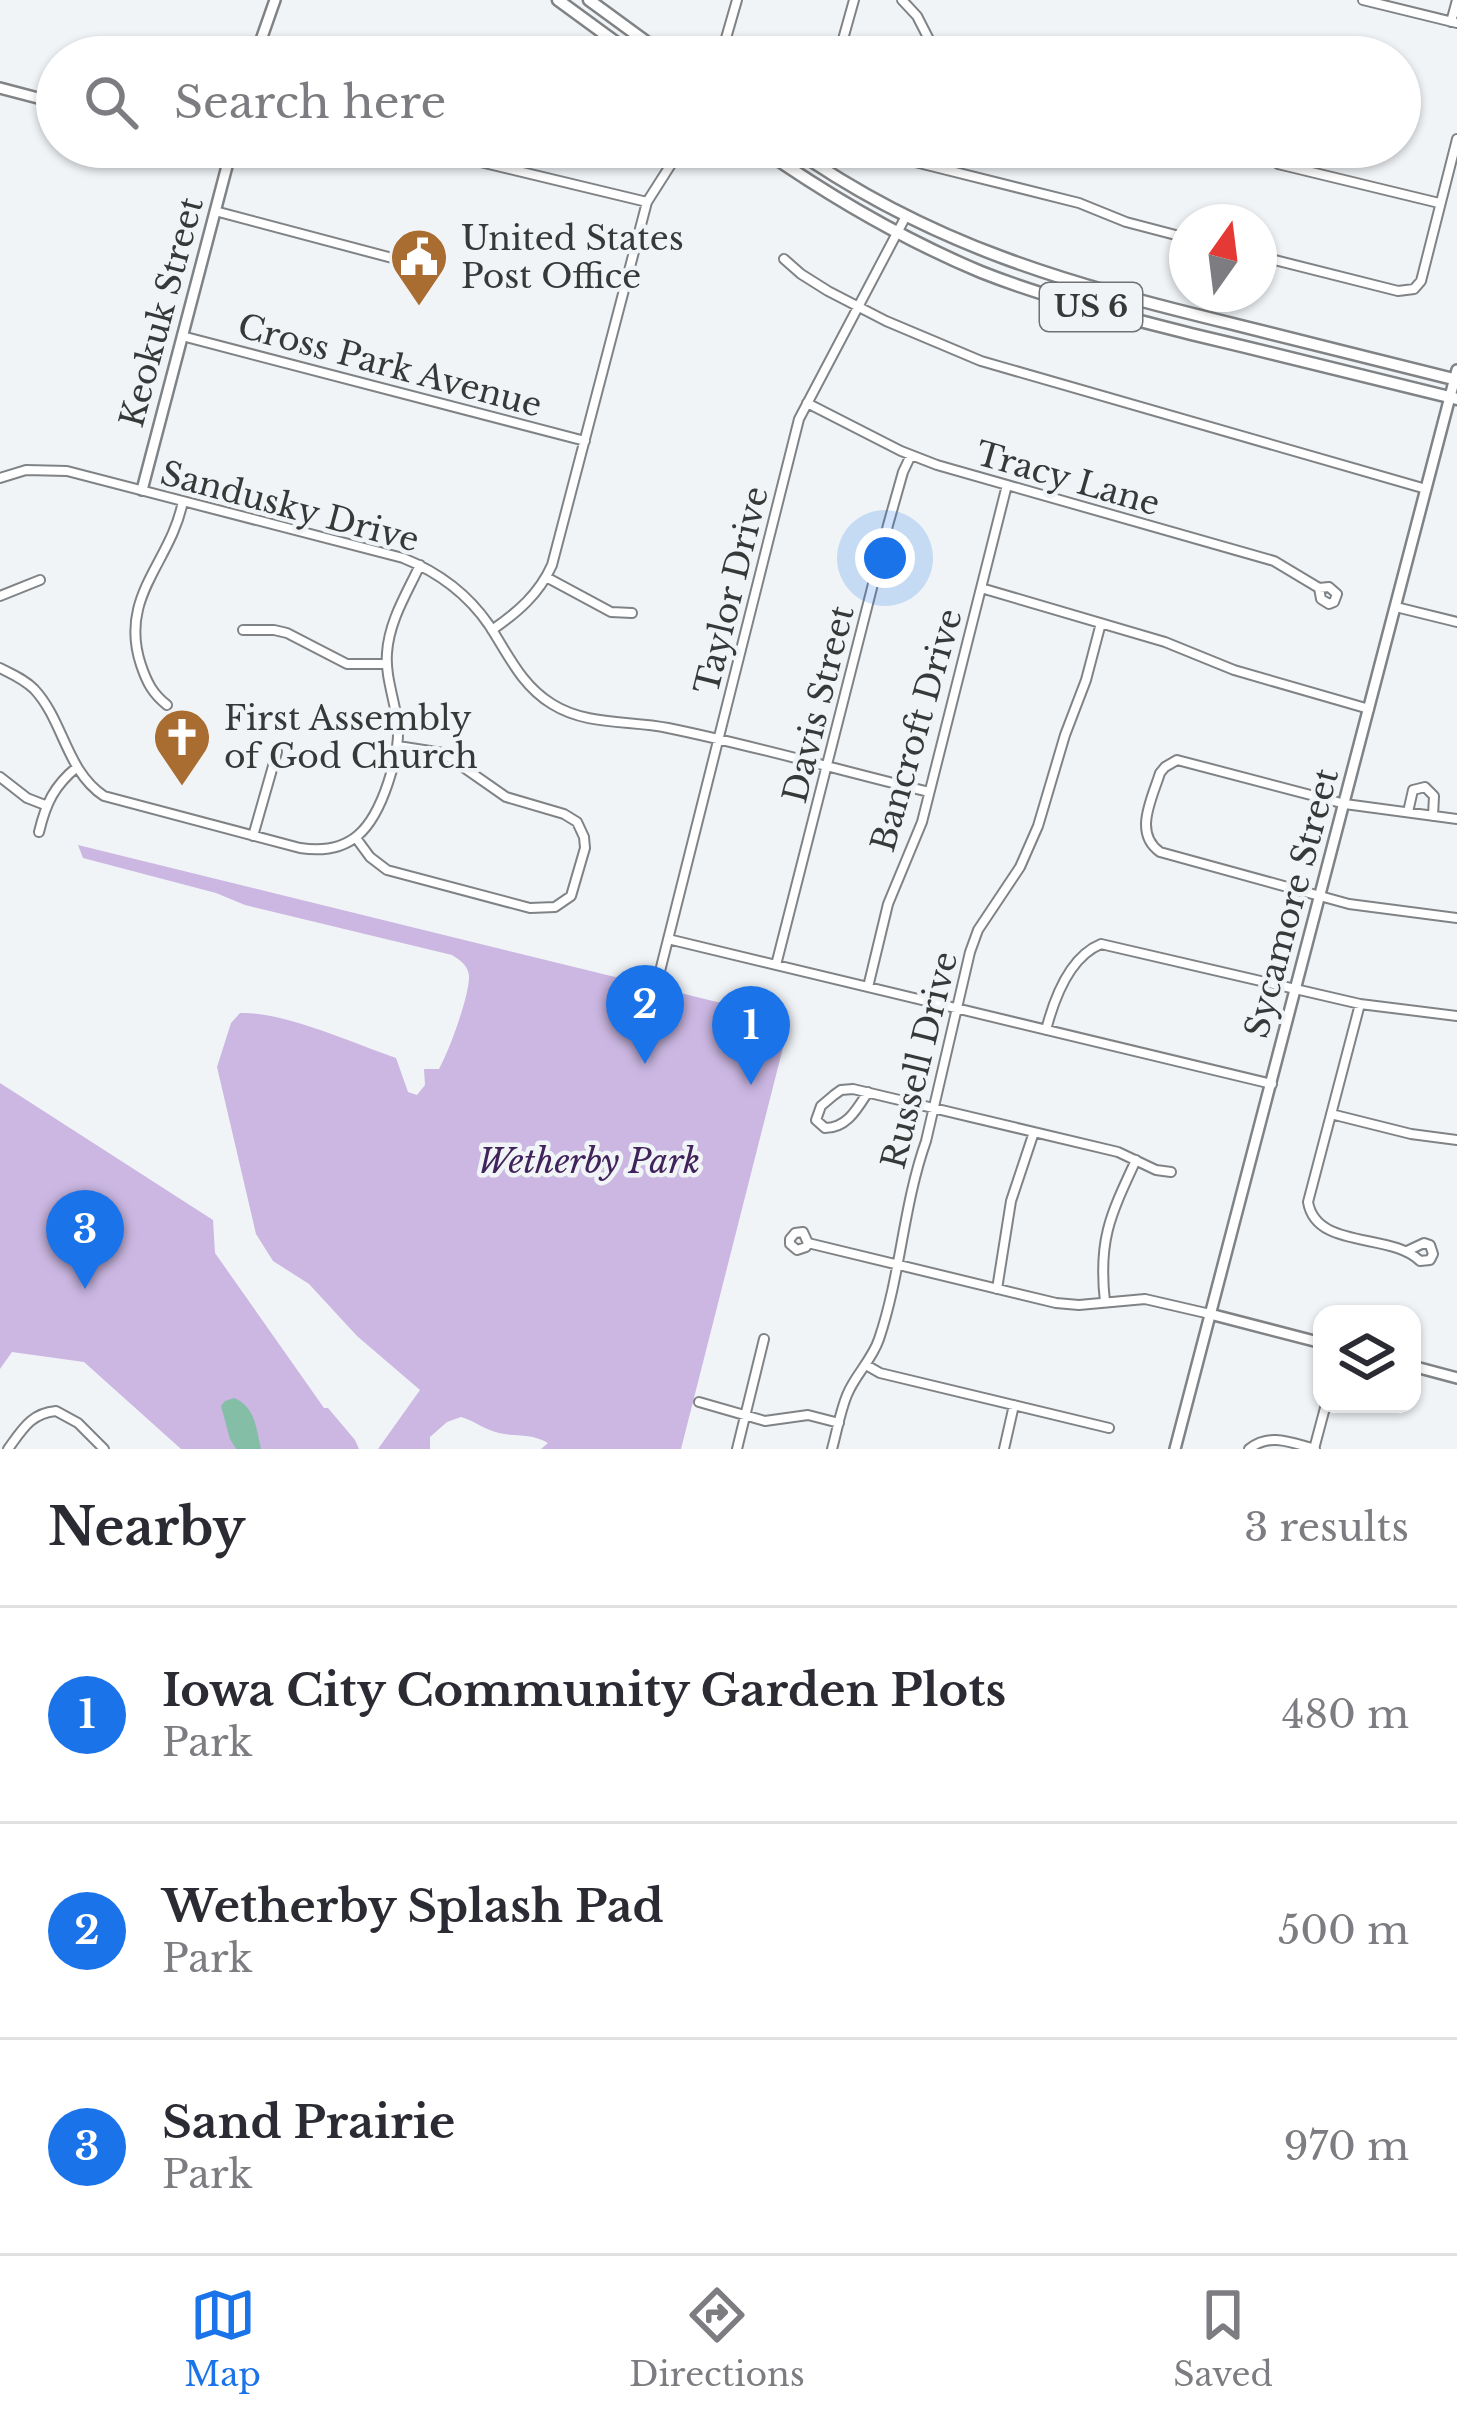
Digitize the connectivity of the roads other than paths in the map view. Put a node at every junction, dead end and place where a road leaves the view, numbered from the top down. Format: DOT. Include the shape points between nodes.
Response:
graph roads {
  1 [pos="274,0"];
  2 [pos="558,0"];
  3 [pos="589,0"];
  4 [pos="737,0"];
  5 [pos="854,0"];
  6 [pos="902,0"];
  7 [pos="1363,0"];
  8 [pos="1456,0"];
  9 [pos="1454,23"];
  10 [pos="262,36"];
  11 [pos="607,36"];
  12 [pos="638,36"];
  13 [pos="730,36"];
  14 [pos="844,36"];
  15 [pos="927,36"];
  16 [pos="0,88"];
  17 [pos="36,97"];
  18 [pos="1457,139"];
  19 [pos="225,168"];
  20 [pos="505,168"];
  21 [pos="669,168"];
  22 [pos="789,168"];
  23 [pos="823,168"];
  24 [pos="939,168"];
  25 [pos="1295,168"];
  26 [pos="647,202"];
  27 [pos="1440,203"];
  28 [pos="215,211"];
  29 [pos="906,216"];
  30 [pos="897,232"];
  31 [pos="1169,233"];
  32 [pos="784,259"];
  33 [pos="1277,260"];
  34 [pos="411,263"];
  35 [pos="857,306"];
  36 [pos="182,336"];
  37 [pos="1456,376"];
  38 [pos="1454,398"];
  39 [pos="807,403"];
  40 [pos="585,441"];
  41 [pos="911,455"];
  42 [pos="0,476"];
  43 [pos="1007,485"];
  44 [pos="1426,489"];
  45 [pos="142,490"];
  46 [pos="183,501"];
  47 [pos="420,565"];
  48 [pos="546,577"];
  49 [pos="40,580"];
  50 [pos="981,588"];
  51 [pos="1319,588"];
  52 [pos="0,596"];
  53 [pos="1396,607"];
  54 [pos="632,614"];
  55 [pos="1457,622"];
  56 [pos="1101,623"];
  57 [pos="244,630"];
  58 [pos="492,630"];
  59 [pos="387,664"];
  60 [pos="0,668"];
  61 [pos="166,705"];
  62 [pos="1369,709"];
  63 [pos="718,740"];
  64 [pos="398,746"];
  65 [pos="277,752"];
  66 [pos="77,767"];
  67 [pos="827,767"];
  68 [pos="0,777"];
  69 [pos="929,792"];
  70 [pos="1345,804"];
  71 [pos="46,805"];
  72 [pos="1408,812"];
  73 [pos="1433,816"];
  74 [pos="1457,819"];
  75 [pos="39,832"];
  76 [pos="253,836"];
  77 [pos="356,838"];
  78 [pos="1320,897"];
  79 [pos="1457,918"];
  80 [pos="668,939"];
  81 [pos="776,965"];
  82 [pos="868,987"];
  83 [pos="1296,990"];
  84 [pos="654,995"];
  85 [pos="1360,1004"];
  86 [pos="956,1008"];
  87 [pos="1457,1016"];
  88 [pos="1046,1030"];
  89 [pos="1272,1084"];
  90 [pos="868,1093"];
  91 [pos="933,1108"];
  92 [pos="1331,1114"];
  93 [pos="1034,1132"];
  94 [pos="1457,1140"];
  95 [pos="1136,1160"];
  96 [pos="1171,1172"];
  97 [pos="808,1243"];
  98 [pos="1409,1250"];
  99 [pos="898,1265"];
  100 [pos="997,1289"];
  101 [pos="1106,1302"];
  102 [pos="1210,1314"];
  103 [pos="764,1339"];
  104 [pos="1313,1341"];
  105 [pos="866,1365"];
  106 [pos="1421,1368"];
  107 [pos="1457,1378"];
  108 [pos="699,1402"];
  109 [pos="1014,1405"];
  110 [pos="1324,1413"];
  111 [pos="745,1417"];
  112 [pos="839,1423"];
  113 [pos="1108,1428"];
  114 [pos="8,1449"];
  115 [pos="104,1449"];
  116 [pos="736,1449"];
  117 [pos="832,1449"];
  118 [pos="1004,1449"];
  119 [pos="1175,1449"];
  120 [pos="1249,1449"];
  121 [pos="1315,1449"];
  1 -- 10 [label="street"];
  2 -- 11 [label="main road"];
  3 -- 12 [label="main road"];
  4 -- 13 [label="street"];
  5 -- 14 [label="street"];
  6 -- 15 [label="street"];
  7 -- 9 [label="street"];
  8 -- 9 [label="street"];
  16 -- 17 [label="street"];
  18 -- 27 [label="street"];
  19 -- 28 [label="street, Keokuk Street"];
  20 -- 26 [label="street"];
  21 -- 26 [label="street"];
  22 -- 30 [label="main road, US 6"];
  23 -- 29 [label="main road, US 6"];
  24 -- 31 [label="street"];
  25 -- 27 [label="street"];
  26 -- 40 [label="street"];
  27 -- 33 [label="street" via="1421,280 1408,291"];
  28 -- 34 [label="street"];
  28 -- 36 [label="street, Keokuk Street"];
  29 -- 30 [label="street, Taylor Drive"];
  29 -- 37 [label="main road, US 6" via="1069,281"];
  30 -- 35 [label="street, Taylor Drive"];
  30 -- 38 [label="main road, US 6" via="1065,300"];
  32 -- 35 [label="street"];
  35 -- 39 [label="street, Taylor Drive"];
  35 -- 44 [label="street" via="1001,367"];
  36 -- 40 [label="street, Cross Park Avenue"];
  36 -- 45 [label="street, Keokuk Street"];
  37 -- 38 [label="street, Sycamore Street"];
  38 -- 44 [label="street, Sycamore Street"];
  39 -- 41 [label="street, Tracy Lane"];
  39 -- 63 [label="street, Taylor Drive"];
  40 -- 48 [label="street"];
  41 -- 43 [label="street, Tracy Lane"];
  41 -- 67 [label="street, Davis Street"];
  42 -- 45 [label="street, Sandusky Drive" via="52,469"];
  43 -- 50 [label="street, Bancroft Drive"];
  43 -- 51 [label="street, Tracy Lane" via="1274,561"];
  44 -- 53 [label="street, Sycamore Street"];
  45 -- 46 [label="street, Sandusky Drive"];
  46 -- 47 [label="street, Sandusky Drive"];
  46 -- 61 [label="street" via="135,621 144,674"];
  47 -- 58 [label="street, Sandusky Drive" via="465,596"];
  47 -- 59 [label="street" via="396,615"];
  48 -- 54 [label="street" via="611,612"];
  48 -- 58 [label="street"];
  49 -- 52 [label="street"];
  50 -- 56 [label="street"];
  50 -- 69 [label="street, Bancroft Drive"];
  53 -- 55 [label="street"];
  53 -- 62 [label="street, Sycamore Street"];
  56 -- 62 [label="street"];
  56 -- 86 [label="street, Russell Drive" via="1038,826 978,930"];
  57 -- 59 [label="street" via="287,633 347,664"];
  58 -- 63 [label="street, Sandusky Drive" via="525,681 557,707"];
  59 -- 64 [label="street"];
  60 -- 66 [label="street" via="41,698"];
  62 -- 70 [label="street, Sycamore Street"];
  63 -- 67 [label="street, Sandusky Drive"];
  63 -- 80 [label="street, Taylor Drive"];
  64 -- 77 [label="street" via="374,819"];
  64 -- 77 [label="street" via="443,753 506,797 572,818 585,848 571,896 541,909 398,874 377,864"];
  65 -- 76 [label="street"];
  66 -- 71 [label="street"];
  66 -- 76 [label="street" via="113,800"];
  67 -- 69 [label="street, Sandusky Drive"];
  67 -- 81 [label="street, Davis Street"];
  68 -- 71 [label="street"];
  69 -- 82 [label="street, Bancroft Drive"];
  70 -- 72 [label="street"];
  70 -- 78 [label="street, Sycamore Street"];
  70 -- 78 [label="street" via="1177,760 1160,773 1145,826 1160,852"];
  71 -- 75 [label="street"];
  72 -- 73 [label="street"];
  72 -- 73 [label="street" via="1413,790 1425,787 1434,796"];
  73 -- 74 [label="street"];
  76 -- 77 [label="street" via="313,850"];
  78 -- 79 [label="street"];
  78 -- 83 [label="street, Sycamore Street"];
  80 -- 81 [label="street"];
  80 -- 84 [label="street, Taylor Drive"];
  81 -- 82 [label="street"];
  82 -- 86 [label="street"];
  83 -- 85 [label="street"];
  83 -- 88 [label="street" via="1101,944 1057,993"];
  83 -- 89 [label="street, Sycamore Street"];
  85 -- 87 [label="street"];
  85 -- 92 [label="street"];
  86 -- 88 [label="street"];
  86 -- 91 [label="street, Russell Drive"];
  88 -- 89 [label="street"];
  89 -- 102 [label="street, Sycamore Street"];
  90 -- 90 [label="street" via="838,1127 816,1120 841,1090"];
  90 -- 91 [label="street"];
  91 -- 93 [label="street"];
  91 -- 99 [label="street, Russell Drive"];
  92 -- 94 [label="street"];
  92 -- 98 [label="street" via="1308,1202 1314,1219 1328,1230"];
  93 -- 95 [label="street"];
  93 -- 100 [label="street" via="1011,1201"];
  95 -- 96 [label="street"];
  95 -- 101 [label="street" via="1105,1236"];
  97 -- 99 [label="street"];
  99 -- 100 [label="street"];
  99 -- 105 [label="street, Russell Drive"];
  100 -- 101 [label="street" via="1067,1304"];
  101 -- 102 [label="street" via="1157,1300"];
  102 -- 104 [label="street"];
  102 -- 119 [label="street, Sycamore Street"];
  103 -- 111 [label="street"];
  105 -- 109 [label="street"];
  105 -- 112 [label="street, Russell Drive"];
  106 -- 107 [label="street"];
  108 -- 111 [label="street"];
  109 -- 113 [label="street"];
  109 -- 118 [label="street"];
  110 -- 121 [label="street"];
  111 -- 112 [label="street" via="808,1415"];
  111 -- 116 [label="street"];
  112 -- 117 [label="street, Russell Drive"];
  114 -- 115 [label="street" via="26,1423 56,1411"];
  120 -- 121 [label="street" via="1273,1438"];
}
